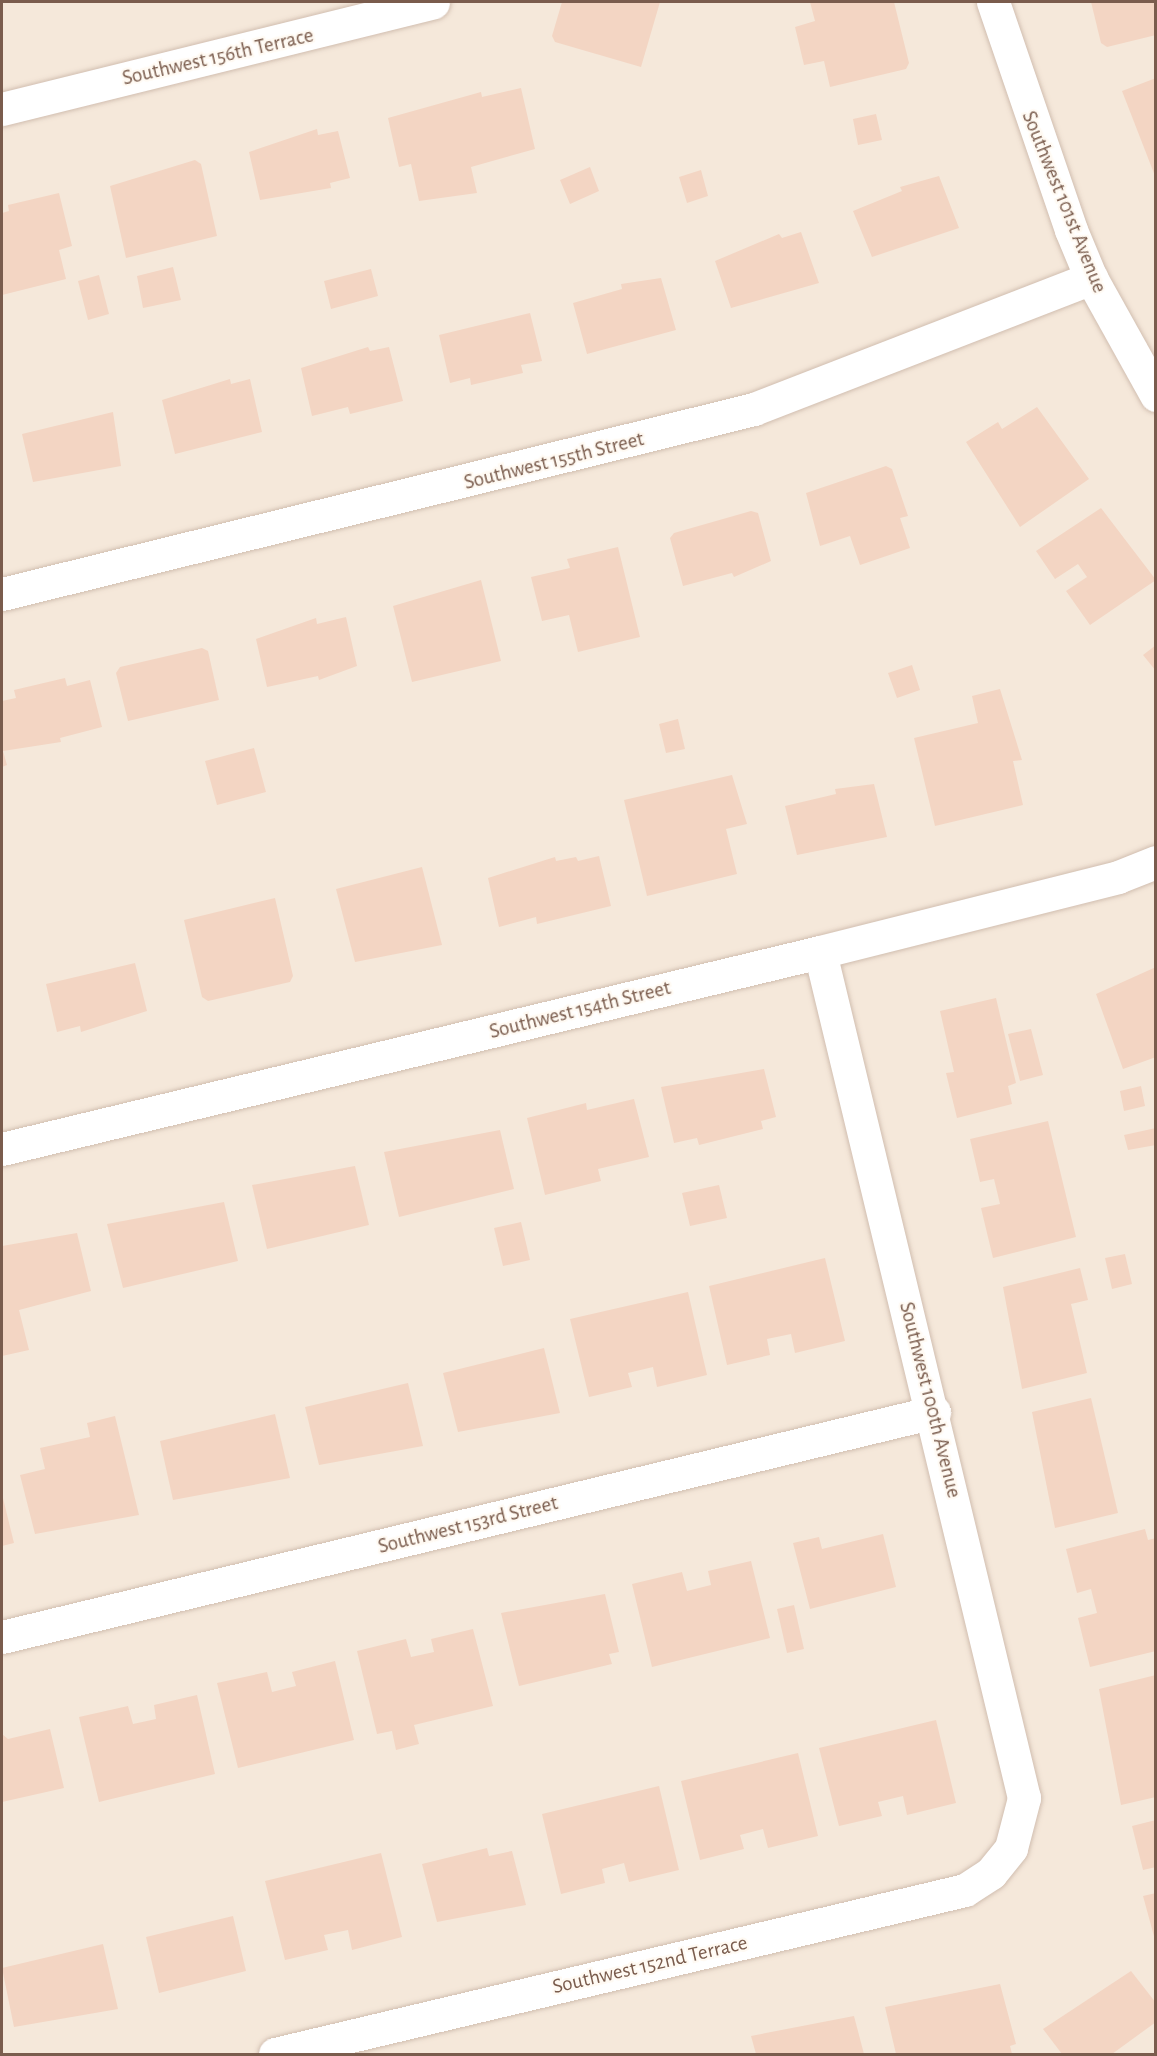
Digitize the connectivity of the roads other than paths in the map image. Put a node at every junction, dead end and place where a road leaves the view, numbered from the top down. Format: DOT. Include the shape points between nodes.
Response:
graph roads {
  1 [pos="433,2"];
  2 [pos="993,2"];
  3 [pos="2,109"];
  4 [pos="1091,278"];
  5 [pos="1155,395"];
  6 [pos="2,594"];
  7 [pos="1155,862"];
  8 [pos="820,952"];
  9 [pos="2,1149"];
  10 [pos="934,1412"];
  11 [pos="2,1637"];
  12 [pos="1011,1848"];
  13 [pos="275,2055"];
  1 -- 3 [label="street, Southwest 156th Terrace"];
  2 -- 4 [label="street, Southwest 101st Avenue"];
  4 -- 5 [label="street, Southwest 101st Avenue"];
  4 -- 6 [label="street, Southwest 155th Street" via="754,409"];
  7 -- 8 [label="street, Southwest 154th Street" via="1118,877"];
  8 -- 9 [label="street, Southwest 154th Street"];
  8 -- 10 [label="street, Southwest 100th Avenue"];
  10 -- 11 [label="street, Southwest 153rd Street"];
  10 -- 12 [label="street, Southwest 100th Avenue" via="1024,1798"];
  12 -- 13 [label="street, Southwest 152nd Terrace" via="991,1873 965,1890"];
}
